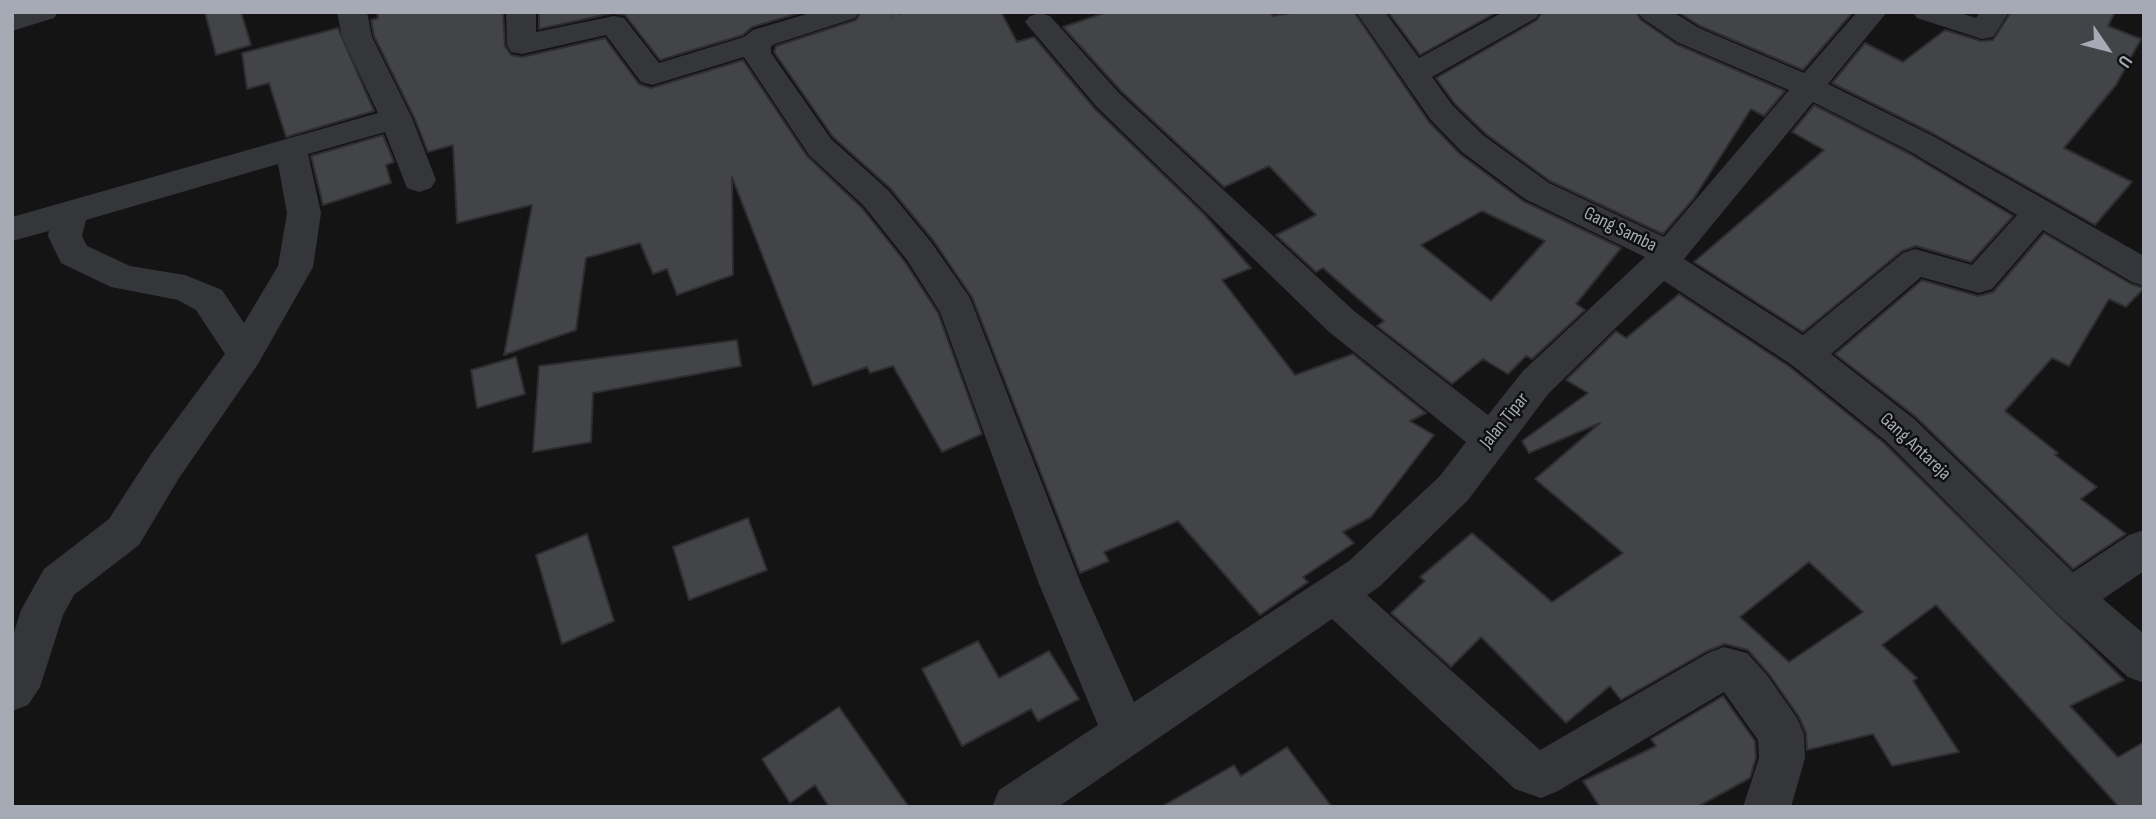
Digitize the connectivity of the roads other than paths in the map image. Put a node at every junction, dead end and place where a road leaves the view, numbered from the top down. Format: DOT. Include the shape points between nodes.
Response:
graph roads {
  1 [pos="44,12"];
  2 [pos="352,12"];
  3 [pos="521,12"];
  4 [pos="845,12"];
  5 [pos="1370,12"];
  6 [pos="1526,12"];
  7 [pos="1652,12"];
  8 [pos="1873,12"];
  9 [pos="1927,12"];
  10 [pos="1995,12"];
  11 [pos="1047,16"];
  12 [pos="12,22"];
  13 [pos="755,44"];
  14 [pos="1413,74"];
  15 [pos="1809,87"];
  16 [pos="396,118"];
  17 [pos="291,149"];
  18 [pos="419,180"];
  19 [pos="2039,212"];
  20 [pos="70,214"];
  21 [pos="12,229"];
  22 [pos="1665,258"];
  23 [pos="2144,273"];
  24 [pos="245,354"];
  25 [pos="1805,355"];
  26 [pos="1490,439"];
  27 [pos="2144,548"];
  28 [pos="1335,594"];
  29 [pos="2070,597"];
  30 [pos="2144,662"];
  31 [pos="12,690"];
  32 [pos="1125,734"];
  33 [pos="1070,792"];
  34 [pos="1016,807"];
  35 [pos="1767,807"];
  1 -- 12 [label="street"];
  2 -- 16 [label="street" via="361,48"];
  3 -- 13 [label="street" via="522,45 614,25 652,75"];
  4 -- 13 [label="street" via="764,37"];
  5 -- 14 [label="street, Gang Samba"];
  6 -- 14 [label="street"];
  7 -- 15 [label="street" via="1688,35"];
  8 -- 15 [label="street, Jalan Tipar"];
  9 -- 10 [label="street" via="1982,30"];
  11 -- 26 [label="street" via="1108,100 1332,312"];
  13 -- 32 [label="street" via="756,53 820,147 876,198 957,308 1060,584"];
  14 -- 22 [label="street, Gang Samba" via="1442,113 1511,174"];
  15 -- 19 [label="street" via="1922,144"];
  15 -- 22 [label="street, Jalan Tipar"];
  16 -- 17 [label="street"];
  16 -- 18 [label="street"];
  17 -- 20 [label="street"];
  17 -- 24 [label="street" via="304,213 295,267"];
  19 -- 23 [label="street"];
  19 -- 25 [label="street" via="1979,280 1915,262"];
  20 -- 21 [label="street"];
  20 -- 24 [label="street" via="65,236 73,254 124,278 185,288 209,300"];
  22 -- 25 [label="street, Gang Antareja"];
  22 -- 26 [label="street, Jalan Tipar" via="1536,382"];
  24 -- 31 [label="street" via="124,532 59,582 43,610 24,672"];
  25 -- 29 [label="street, Gang Antareja" via="1900,430"];
  26 -- 28 [label="street, Jalan Tipar" via="1435,508 1364,574"];
  27 -- 29 [label="street"];
  28 -- 32 [label="street, Jalan Tipar"];
  28 -- 35 [label="street" via="1521,764 1541,775 1731,668 1781,734 1782,758"];
  29 -- 30 [label="street, Gang Antareja"];
  32 -- 33 [label="street, Jalan Tipar"];
  33 -- 34 [label="street, Jalan Tipar"];
}
